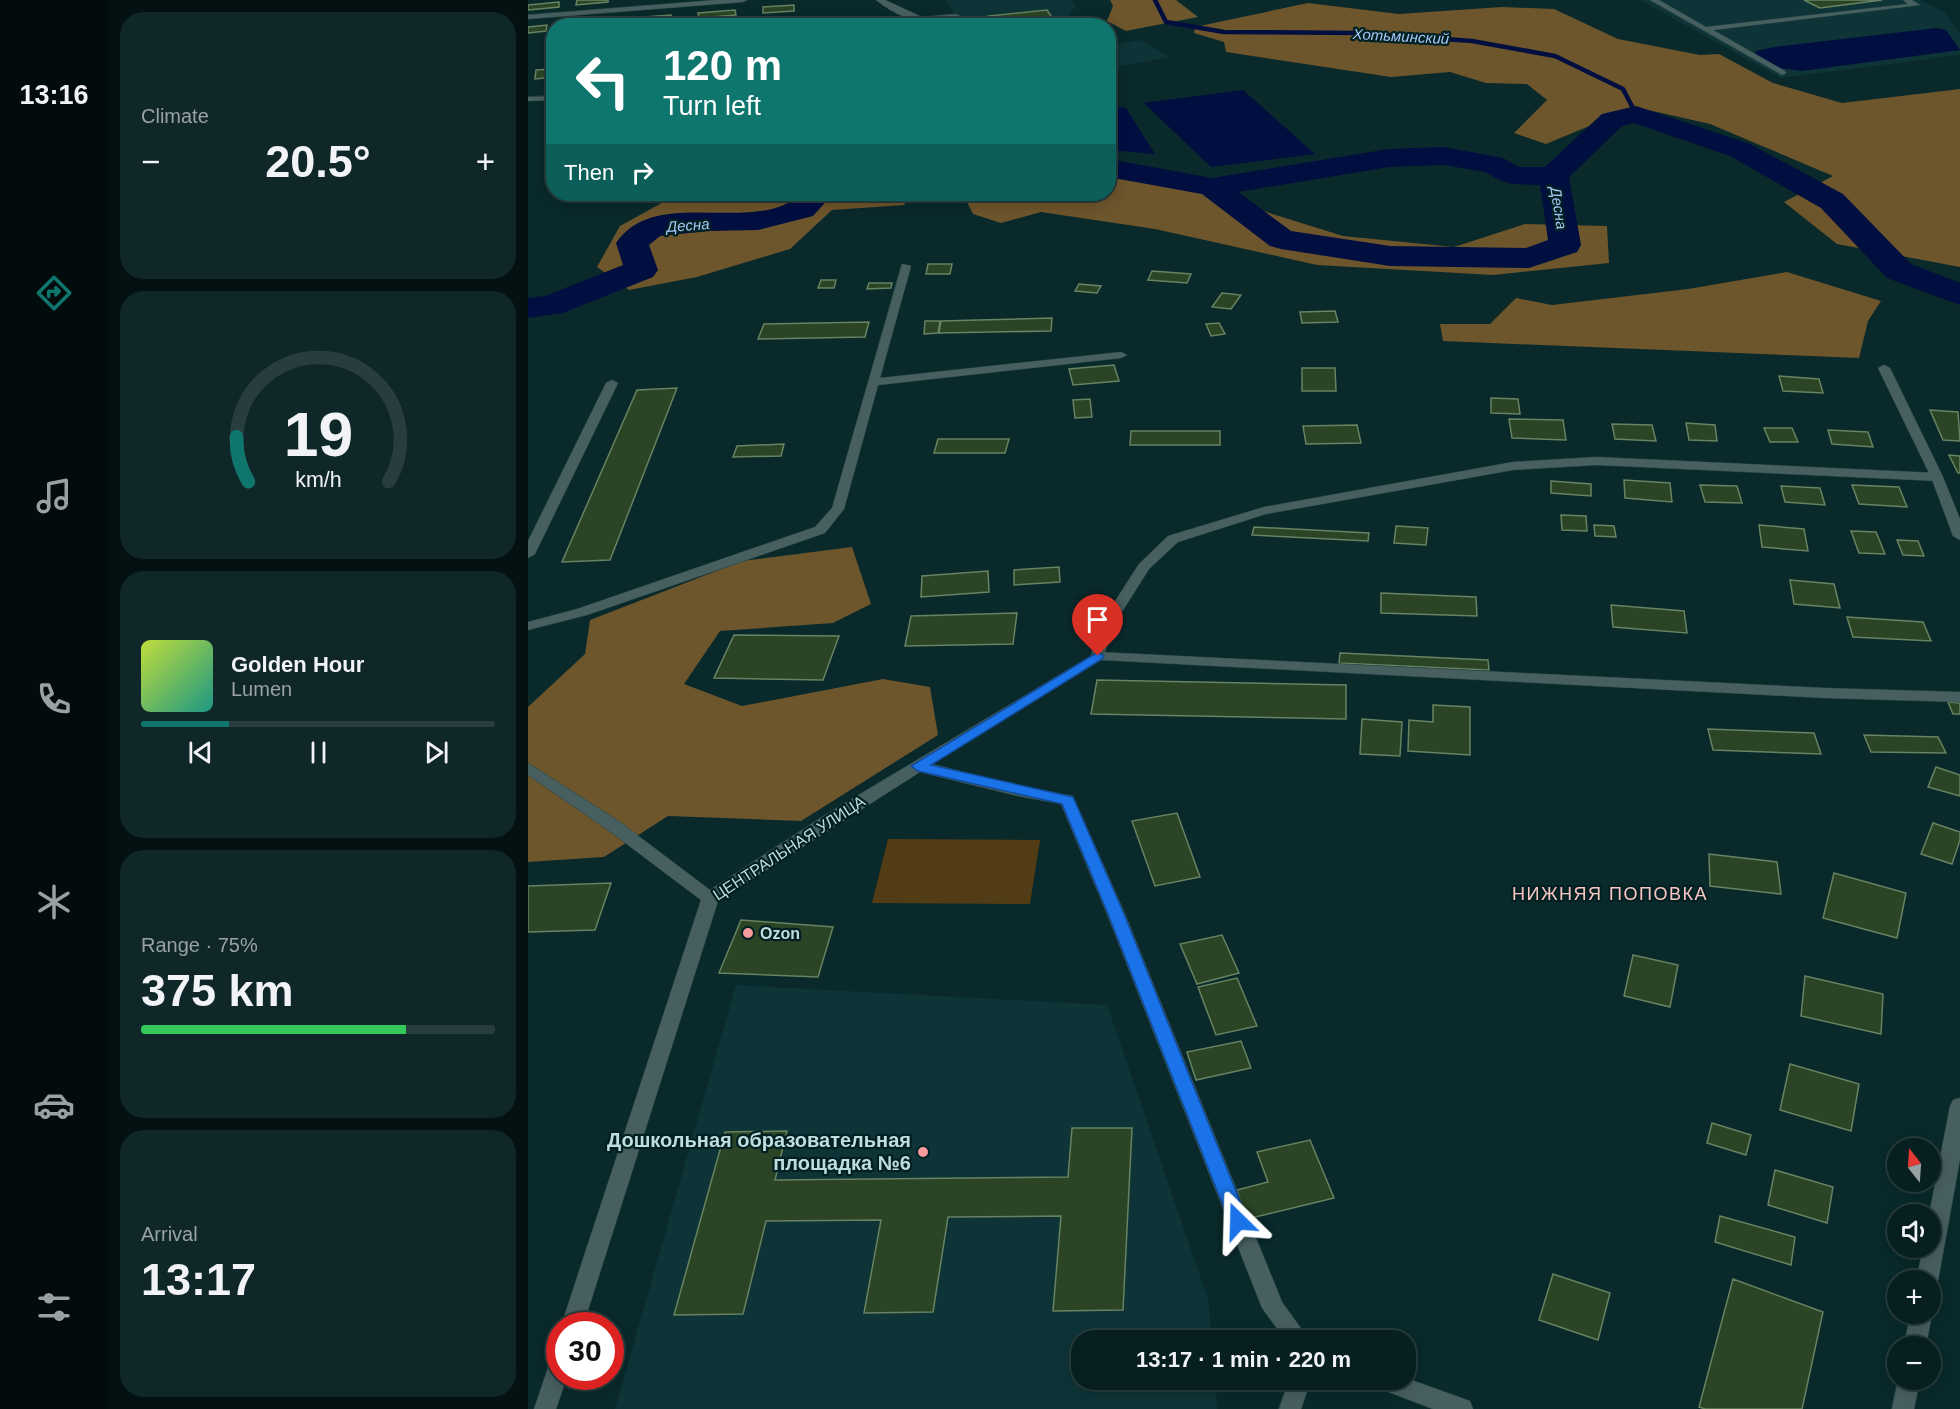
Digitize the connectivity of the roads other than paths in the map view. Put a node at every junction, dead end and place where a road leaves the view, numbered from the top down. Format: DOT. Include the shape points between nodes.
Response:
graph roads {
  1 [pos="743,0"];
  2 [pos="880,0"];
  3 [pos="1654,0"];
  4 [pos="1907,0"];
  5 [pos="904,14"];
  6 [pos="956,16"];
  7 [pos="528,17"];
  8 [pos="906,18"];
  9 [pos="919,18"];
  10 [pos="1705,29"];
  11 [pos="1782,73"];
  12 [pos="546,98"];
  13 [pos="528,99"];
  14 [pos="906,266"];
  15 [pos="1121,355"];
  16 [pos="1884,368"];
  17 [pos="874,382"];
  18 [pos="612,383"];
  19 [pos="1937,477"];
  20 [pos="1960,536"];
  21 [pos="528,554"];
  22 [pos="528,626"];
  23 [pos="1098,656"];
  24 [pos="1960,697"];
  25 [pos="918,766"];
  26 [pos="528,768"];
  27 [pos="710,898"];
  28 [pos="1960,1106"];
  29 [pos="1929,1270"];
  30 [pos="577,1312"];
  31 [pos="1290,1330"];
  32 [pos="551,1390"];
  33 [pos="1297,1390"];
  34 [pos="1410,1390"];
  35 [pos="1907,1390"];
  36 [pos="545,1409"];
  37 [pos="1290,1409"];
  38 [pos="1462,1409"];
  39 [pos="1904,1409"];
  1 -- 7 [label="street"];
  2 -- 5 [label="street"];
  3 -- 10 [label="street"];
  4 -- 10 [label="street" via="1916,5"];
  5 -- 8 [label="street"];
  5 -- 9 [label="street"];
  6 -- 9 [label="street"];
  10 -- 11 [label="street"];
  12 -- 13 [label="street"];
  14 -- 17 [label="street"];
  15 -- 17 [label="street"];
  16 -- 19 [label="street"];
  17 -- 22 [label="street" via="838,509 820,530 582,612"];
  18 -- 21 [label="street"];
  19 -- 20 [label="street"];
  19 -- 23 [label="street" via="1597,461 1513,466 1264,511 1173,539 1144,567 1106,626"];
  23 -- 24 [label="street"];
  23 -- 25 [label="street, ЦЕНТРАЛЬНАЯ УЛИЦА"];
  25 -- 27 [label="street, ЦЕНТРАЛЬНАЯ УЛИЦА"];
  25 -- 31 [label="street" via="1067,800 1273,1308"];
  26 -- 27 [label="street"];
  27 -- 30 [label="street, ЦЕНТРАЛЬНАЯ УЛИЦА"];
  28 -- 29 [label="street"];
  32 -- 36 [label="street"];
  33 -- 37 [label="street"];
  34 -- 38 [label="street"];
  35 -- 39 [label="street"];
}
